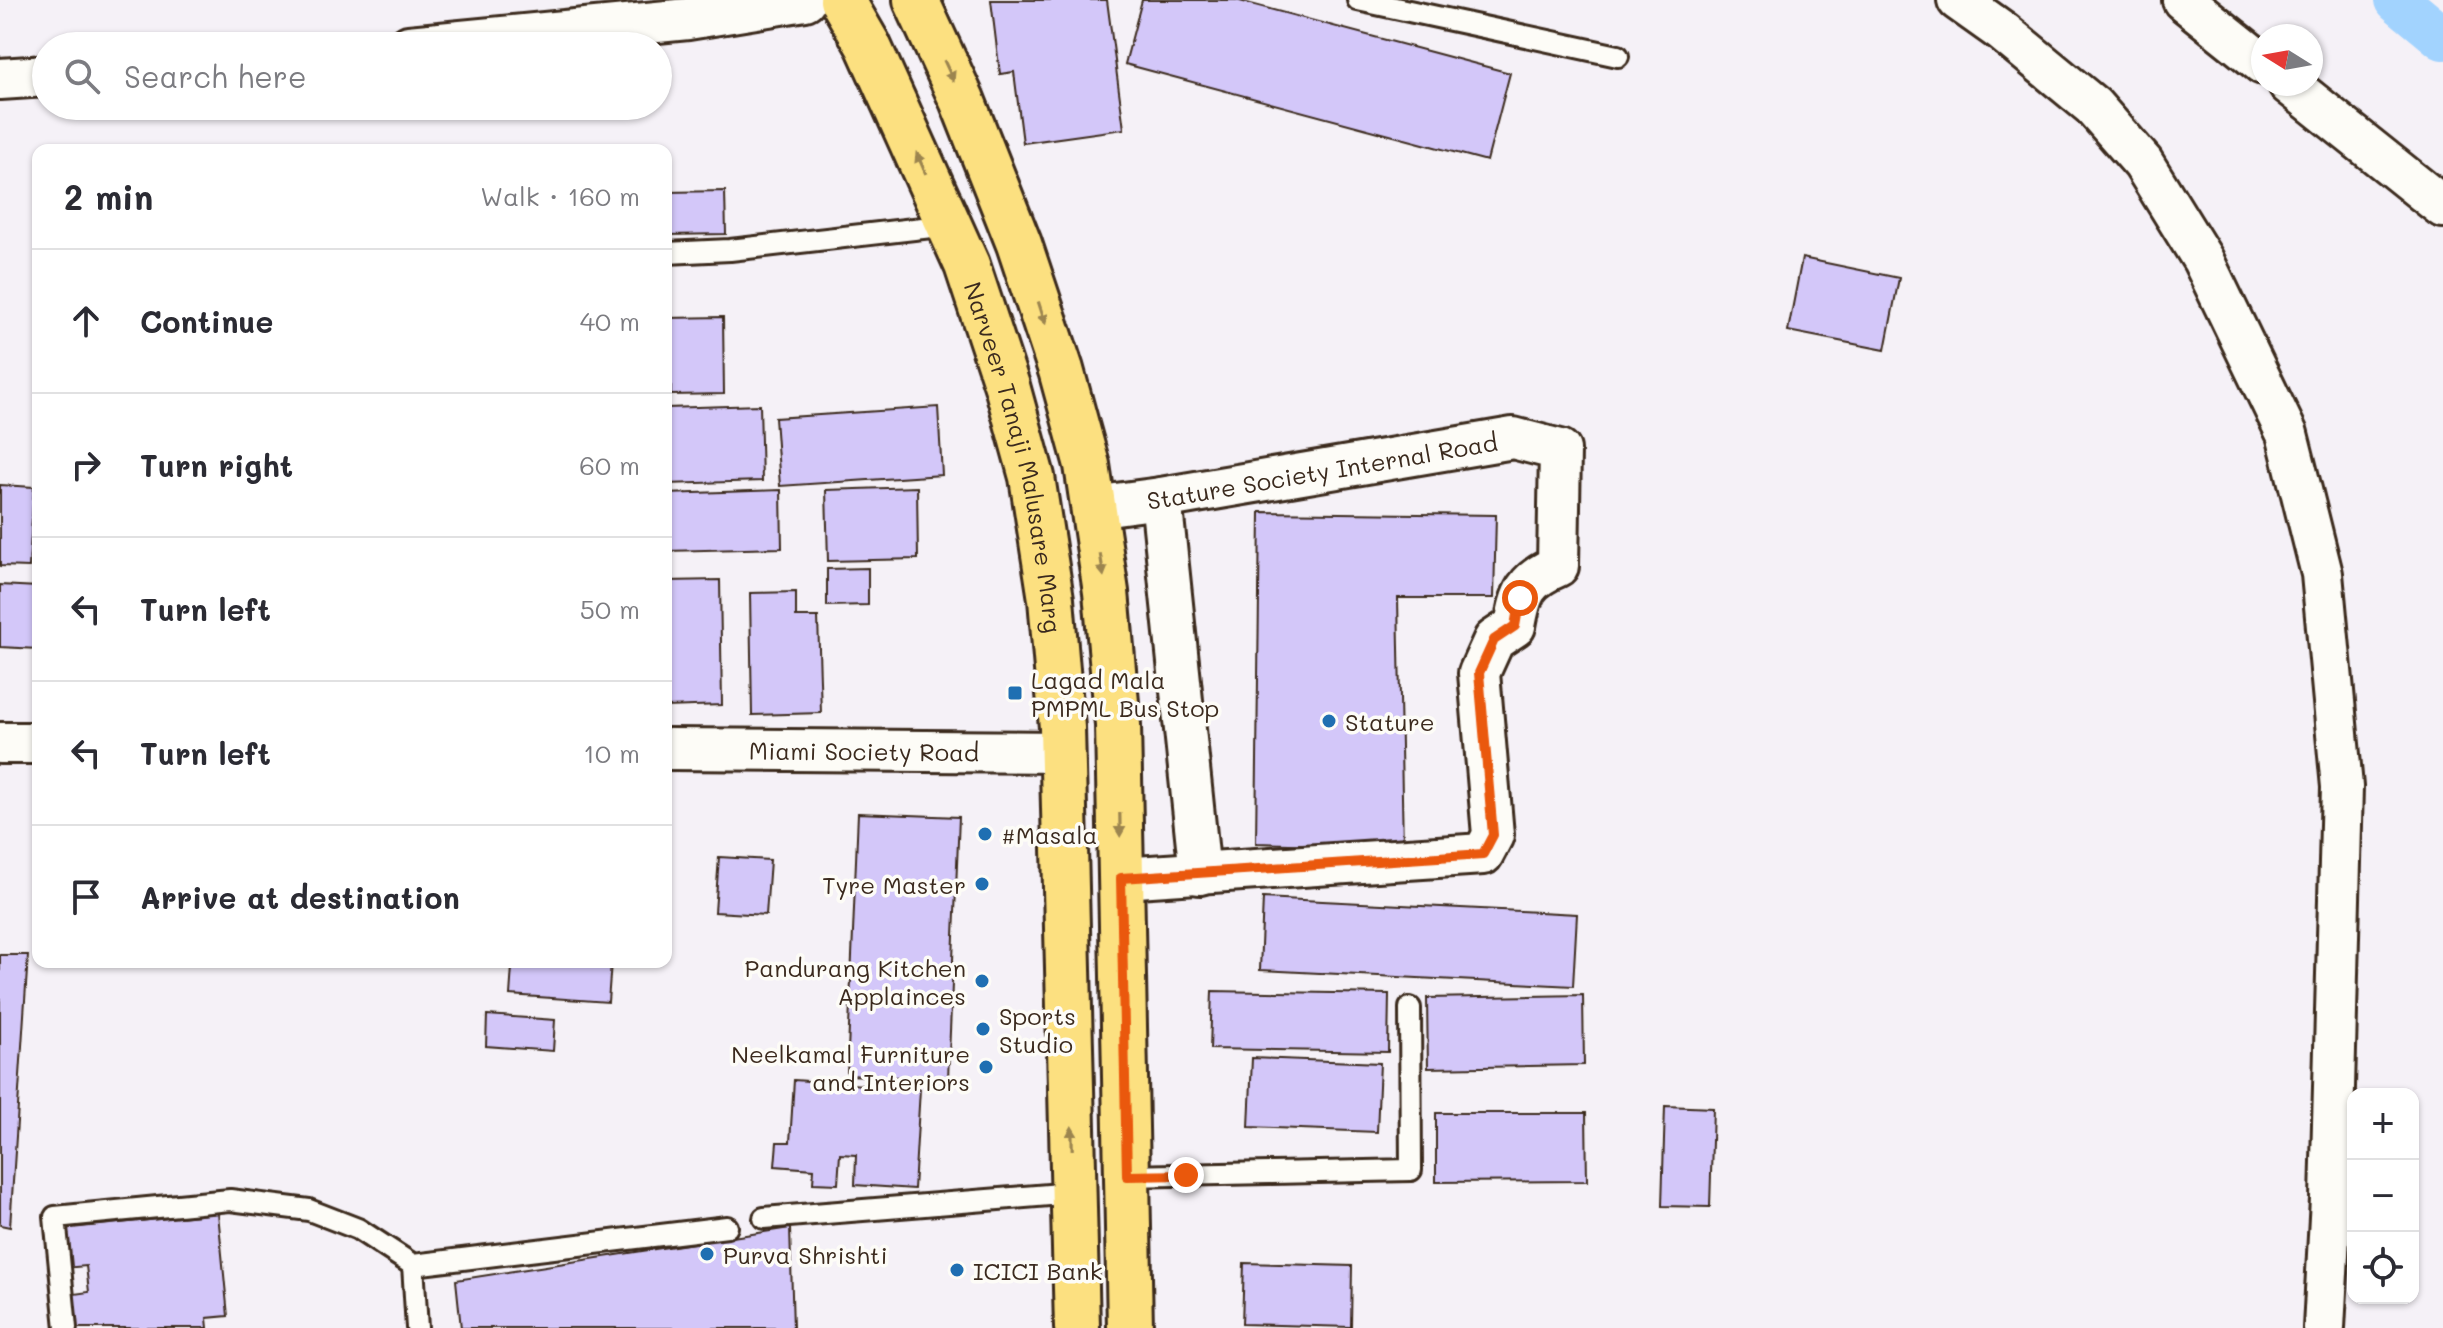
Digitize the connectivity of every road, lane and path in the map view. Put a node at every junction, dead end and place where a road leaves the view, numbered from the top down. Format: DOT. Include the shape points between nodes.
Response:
graph roads {
  1 [pos="805,0"];
  2 [pos="842,0"];
  3 [pos="916,0"];
  4 [pos="1358,0"];
  5 [pos="1958,0"];
  6 [pos="2183,0"];
  7 [pos="554,32"];
  8 [pos="2251,54"];
  9 [pos="1618,56"];
  10 [pos="32,77"];
  11 [pos="0,79"];
  12 [pos="2304,96"];
  13 [pos="2443,207"];
  14 [pos="949,225"];
  15 [pos="672,253"];
  16 [pos="1161,498"];
  17 [pos="1093,507"];
  18 [pos="0,743"];
  19 [pos="32,743"];
  20 [pos="672,749"];
  21 [pos="1062,752"];
  22 [pos="1200,874"];
  23 [pos="1121,878"];
  24 [pos="1410,1008"];
  25 [pos="1127,1176"];
  26 [pos="1074,1193"];
  27 [pos="764,1218"];
  28 [pos="727,1227"];
  29 [pos="413,1265"];
  30 [pos="66,1328"];
  31 [pos="417,1328"];
  32 [pos="1077,1328"];
  33 [pos="1130,1328"];
  34 [pos="2324,1328"];
  1 -- 7 [label="street" via="688,19"];
  14 -- 2 [label="main road, Narveer Tanaji Malusare Marg, one-way" via="868,45"];
  3 -- 17 [label="main road, one-way" via="1019,244 1061,370"];
  4 -- 9 [label="lane"];
  5 -- 34 [label="street" via="2093,106 2143,163 2203,260 2287,434 2322,574 2342,787"];
  6 -- 8 [label="street"];
  10 -- 11 [label="street"];
  12 -- 13 [label="street"];
  14 -- 15 [label="lane"];
  14 -- 21 [label="main road, Narveer Tanaji Malusare Marg" via="1007,386 1032,477 1051,599"];
  16 -- 17 [label="street, Stature Society Internal Road"];
  16 -- 22 [label="street"];
  16 -- 22 [label="street, Stature Society Internal Road" via="1513,438 1560,450 1558,566 1535,576 1520,598 1515,626 1494,640 1479,673 1493,835 1483,854"];
  17 -- 23 [label="main road, one-way" via="1118,725"];
  18 -- 19 [label="street"];
  20 -- 21 [label="street, Miami Society Road"];
  26 -- 21 [label="main road, Narveer Tanaji Malusare Marg, one-way"];
  22 -- 23 [label="street, Stature Society Internal Road"];
  23 -- 25 [label="main road"];
  24 -- 25 [label="lane" via="1411,1170"];
  25 -- 33 [label="main road"];
  26 -- 27 [label="lane"];
  26 -- 32 [label="main road, Narveer Tanaji Malusare Marg"];
  28 -- 29 [label="lane"];
  29 -- 30 [label="lane" via="358,1229 309,1210 230,1200 55,1217"];
  29 -- 31 [label="lane"];
}
